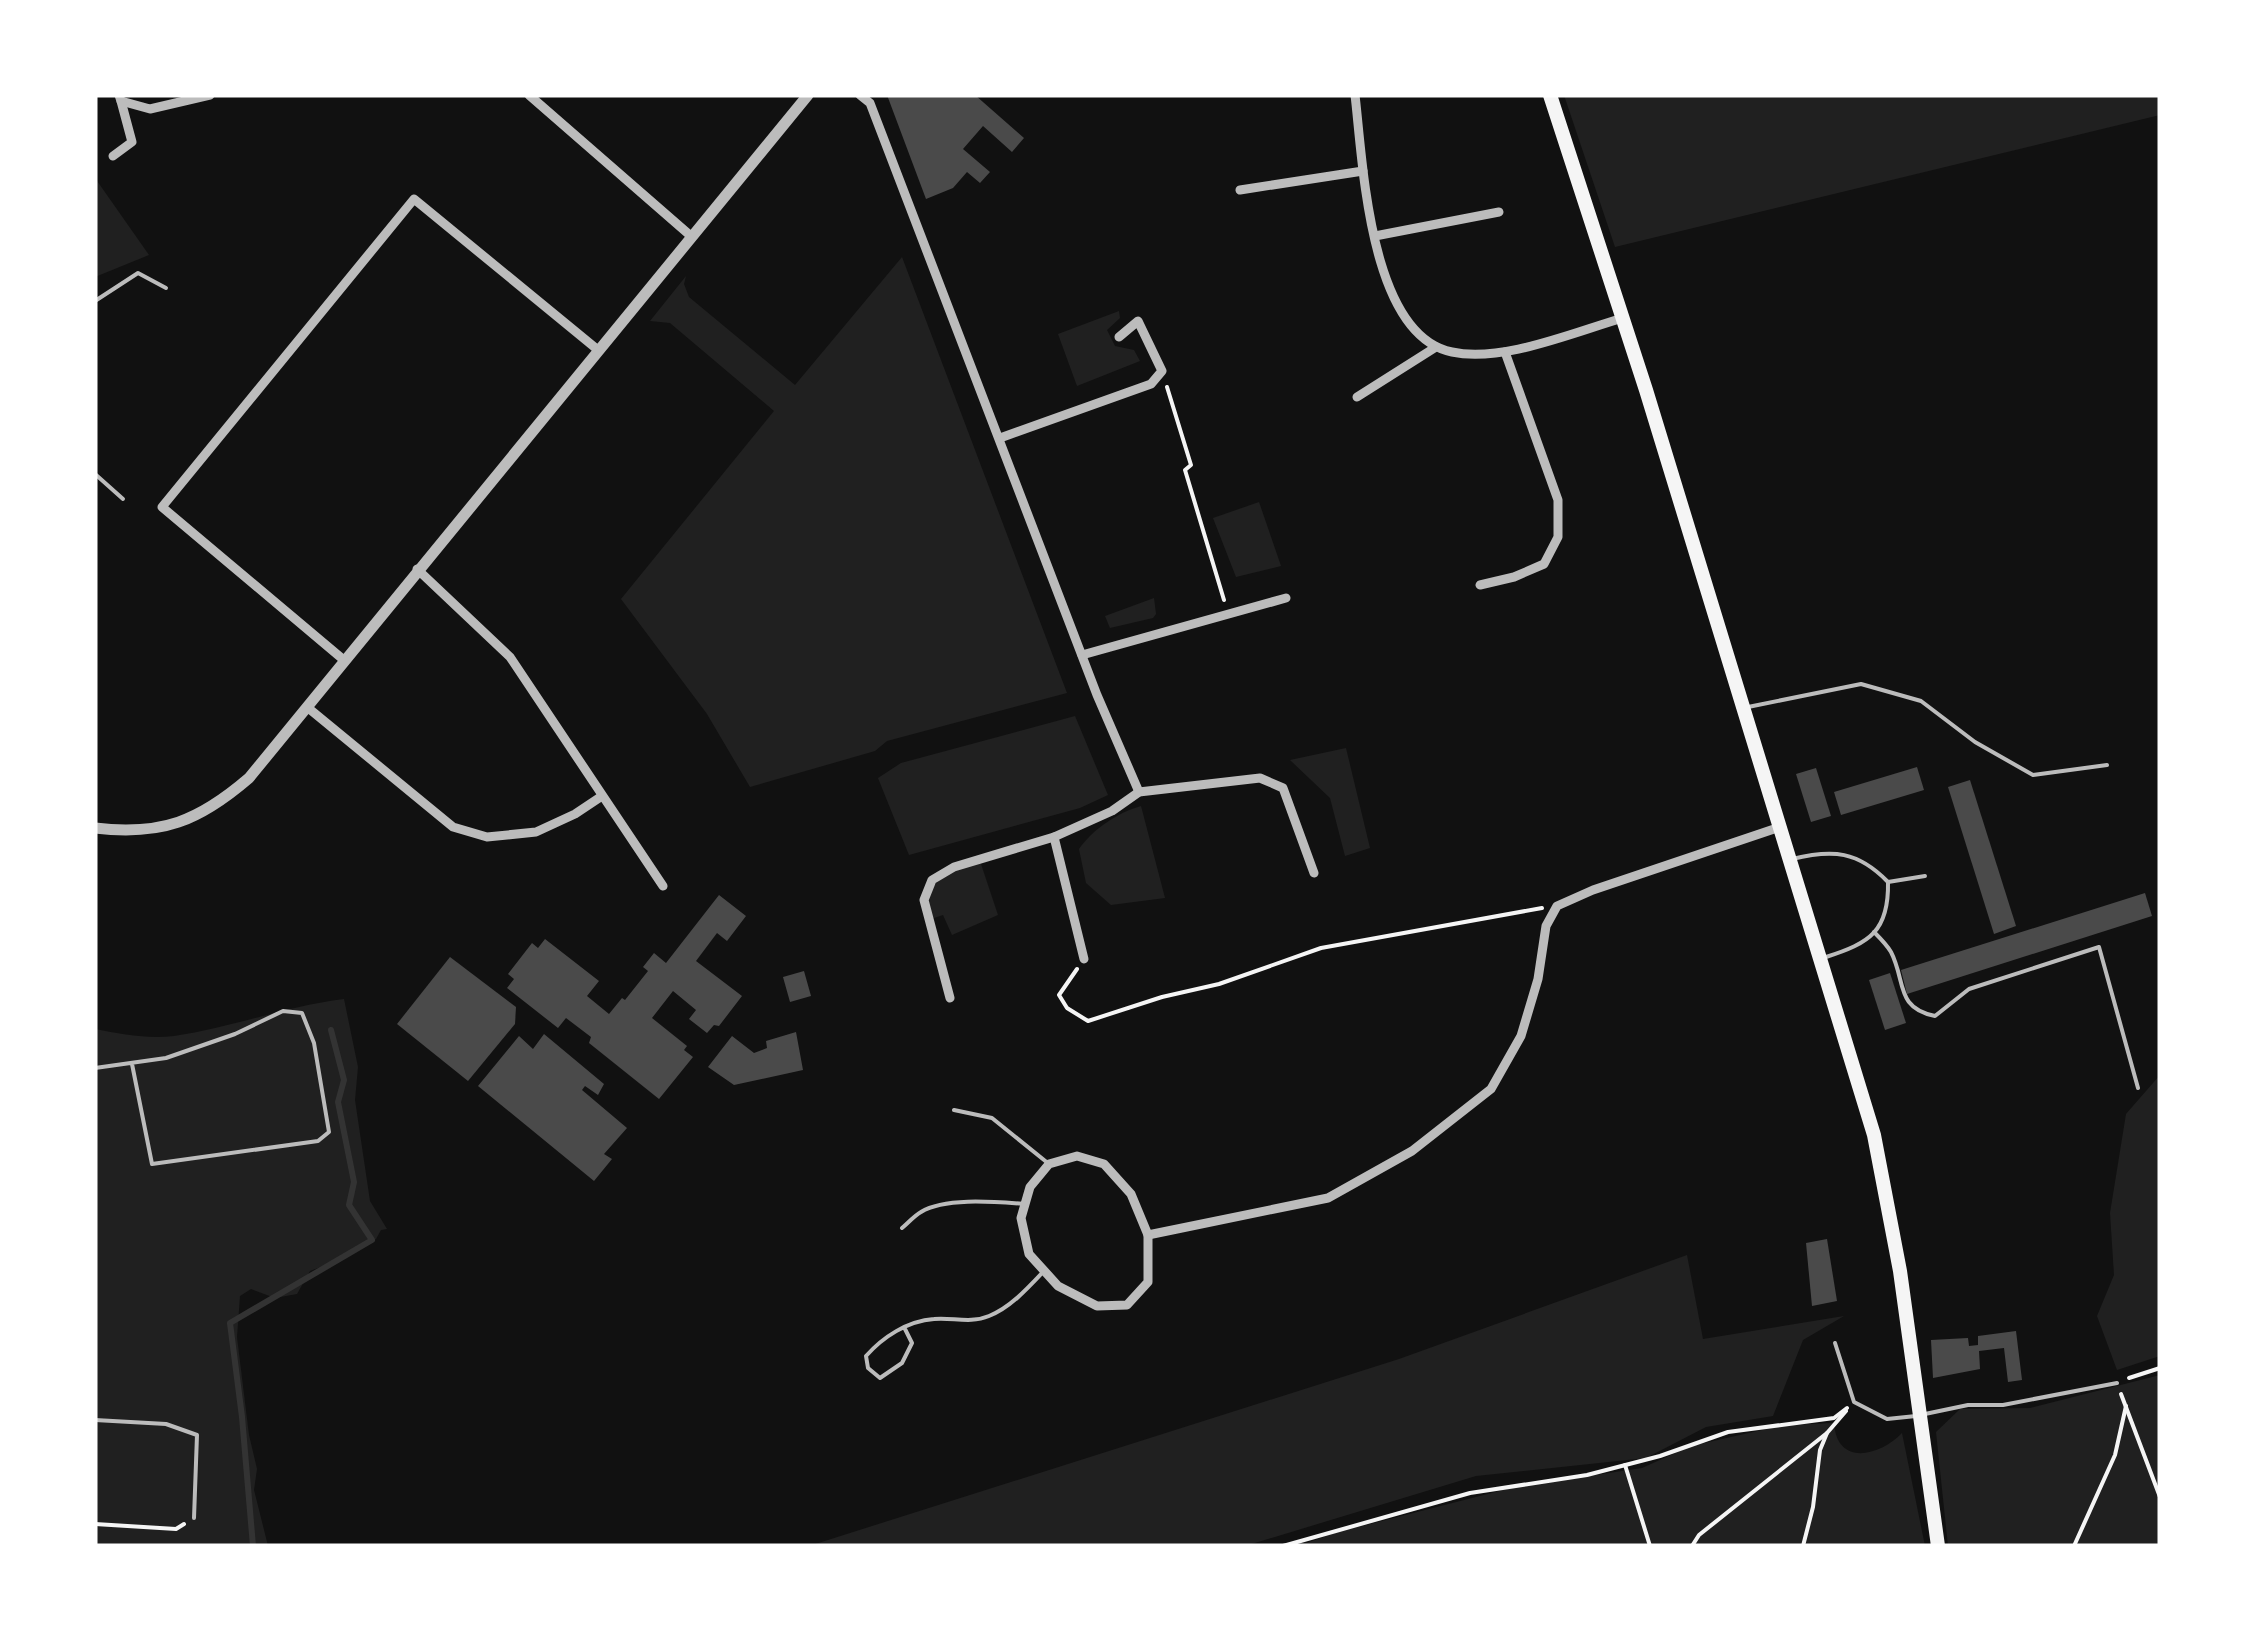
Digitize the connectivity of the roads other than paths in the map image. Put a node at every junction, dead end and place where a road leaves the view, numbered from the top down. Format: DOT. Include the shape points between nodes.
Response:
graph roads {
  1 [pos="210,95"];
  2 [pos="529,95"];
  3 [pos="808,95"];
  4 [pos="860,95"];
  5 [pos="1355,95"];
  6 [pos="1550,95"];
  7 [pos="120,98"];
  8 [pos="113,156"];
  9 [pos="1364,171"];
  10 [pos="1240,190"];
  11 [pos="1499,212"];
  12 [pos="1375,236"];
  13 [pos="692,237"];
  14 [pos="166,288"];
  15 [pos="95,301"];
  16 [pos="1623,318"];
  17 [pos="1119,337"];
  18 [pos="1436,347"];
  19 [pos="598,350"];
  20 [pos="1505,352"];
  21 [pos="1357,397"];
  22 [pos="1000,438"];
  23 [pos="95,474"];
  24 [pos="122,499"];
  25 [pos="417,568"];
  26 [pos="1480,585"];
  27 [pos="1286,598"];
  28 [pos="1082,655"];
  29 [pos="345,661"];
  30 [pos="307,707"];
  31 [pos="1743,708"];
  32 [pos="2107,765"];
  33 [pos="1139,792"];
  34 [pos="602,796"];
  35 [pos="1780,827"];
  36 [pos="95,828"];
  37 [pos="1054,837"];
  38 [pos="1791,860"];
  39 [pos="1314,873"];
  40 [pos="1925,876"];
  41 [pos="1888,882"];
  42 [pos="663,886"];
  43 [pos="1874,932"];
  44 [pos="1084,959"];
  45 [pos="1822,959"];
  46 [pos="950,998"];
  47 [pos="132,1064"];
  48 [pos="95,1068"];
  49 [pos="2138,1088"];
  50 [pos="954,1110"];
  51 [pos="1049,1164"];
  52 [pos="1025,1204"];
  53 [pos="902,1228"];
  54 [pos="1148,1234"];
  55 [pos="1044,1271"];
  56 [pos="904,1329"];
  57 [pos="1835,1343"];
  58 [pos="2117,1382"];
  59 [pos="1919,1415"];
  60 [pos="95,1420"];
  61 [pos="194,1518"];
  62 [pos="1938,1546"];
  1 -- 7 [label="street" via="150,109"];
  2 -- 13 [label="street"];
  3 -- 13 [label="street"];
  4 -- 22 [label="street" via="870,103"];
  5 -- 9 [label="street"];
  6 -- 16 [label="main road"];
  7 -- 8 [label="street" via="132,142"];
  9 -- 10 [label="street"];
  9 -- 12 [label="street"];
  11 -- 12 [label="street"];
  12 -- 18 [label="street" via="1400,310"];
  13 -- 19 [label="street"];
  14 -- 15 [label="lane" via="138,273"];
  16 -- 20 [label="street"];
  16 -- 31 [label="main road"];
  17 -- 22 [label="street" via="1138,321 1162,371 1151,384"];
  18 -- 20 [label="street"];
  18 -- 21 [label="street"];
  19 -- 25 [label="street"];
  19 -- 29 [label="street" via="414,198 162,507"];
  20 -- 26 [label="street" via="1558,500 1558,537 1544,564"];
  22 -- 28 [label="street"];
  23 -- 24 [label="lane"];
  25 -- 29 [label="street"];
  25 -- 34 [label="street" via="510,657"];
  27 -- 28 [label="street"];
  28 -- 33 [label="street"];
  29 -- 30 [label="street"];
  30 -- 34 [label="street" via="453,828 488,837 536,832"];
  30 -- 36 [label="street" via="249,778 216,806 134,833"];
  31 -- 32 [label="lane" via="1861,684 1921,701 2033,775"];
  31 -- 35 [label="main road"];
  33 -- 37 [label="street"];
  33 -- 39 [label="street" via="1260,778 1284,788"];
  34 -- 42 [label="street"];
  35 -- 38 [label="main road"];
  35 -- 54 [label="street" via="1556,906 1522,1036 1491,1089 1412,1151 1328,1198"];
  37 -- 44 [label="street"];
  37 -- 46 [label="street" via="932,880 924,900"];
  38 -- 41 [label="lane" via="1848,856 1870,863"];
  38 -- 45 [label="main road"];
  40 -- 41 [label="lane"];
  41 -- 43 [label="lane" via="1888,904"];
  43 -- 45 [label="lane"];
  43 -- 49 [label="lane" via="1890,950 1906,999 1917,1012 1935,1016 1969,989 2100,947"];
  45 -- 59 [label="main road" via="1874,1135"];
  47 -- 47 [label="lane" via="236,1034 284,1011 302,1013 314,1043 328,1132 318,1141 152,1164"];
  47 -- 48 [label="lane"];
  50 -- 51 [label="lane" via="992,1118"];
  51 -- 52 [label="street"];
  51 -- 54 [label="street" via="1077,1156 1104,1164 1131,1194"];
  52 -- 53 [label="lane" via="946,1205 923,1210"];
  52 -- 55 [label="street" via="1028,1254"];
  54 -- 55 [label="street" via="1148,1282 1128,1306 1097,1306"];
  55 -- 56 [label="lane" via="992,1315 936,1318"];
  56 -- 56 [label="lane" via="884,1335 866,1356 880,1378 902,1363 912,1343"];
  57 -- 59 [label="lane" via="1854,1402 1887,1419"];
  58 -- 59 [label="lane"];
  59 -- 62 [label="main road"];
  60 -- 61 [label="lane" via="166,1424 197,1435"];
}
